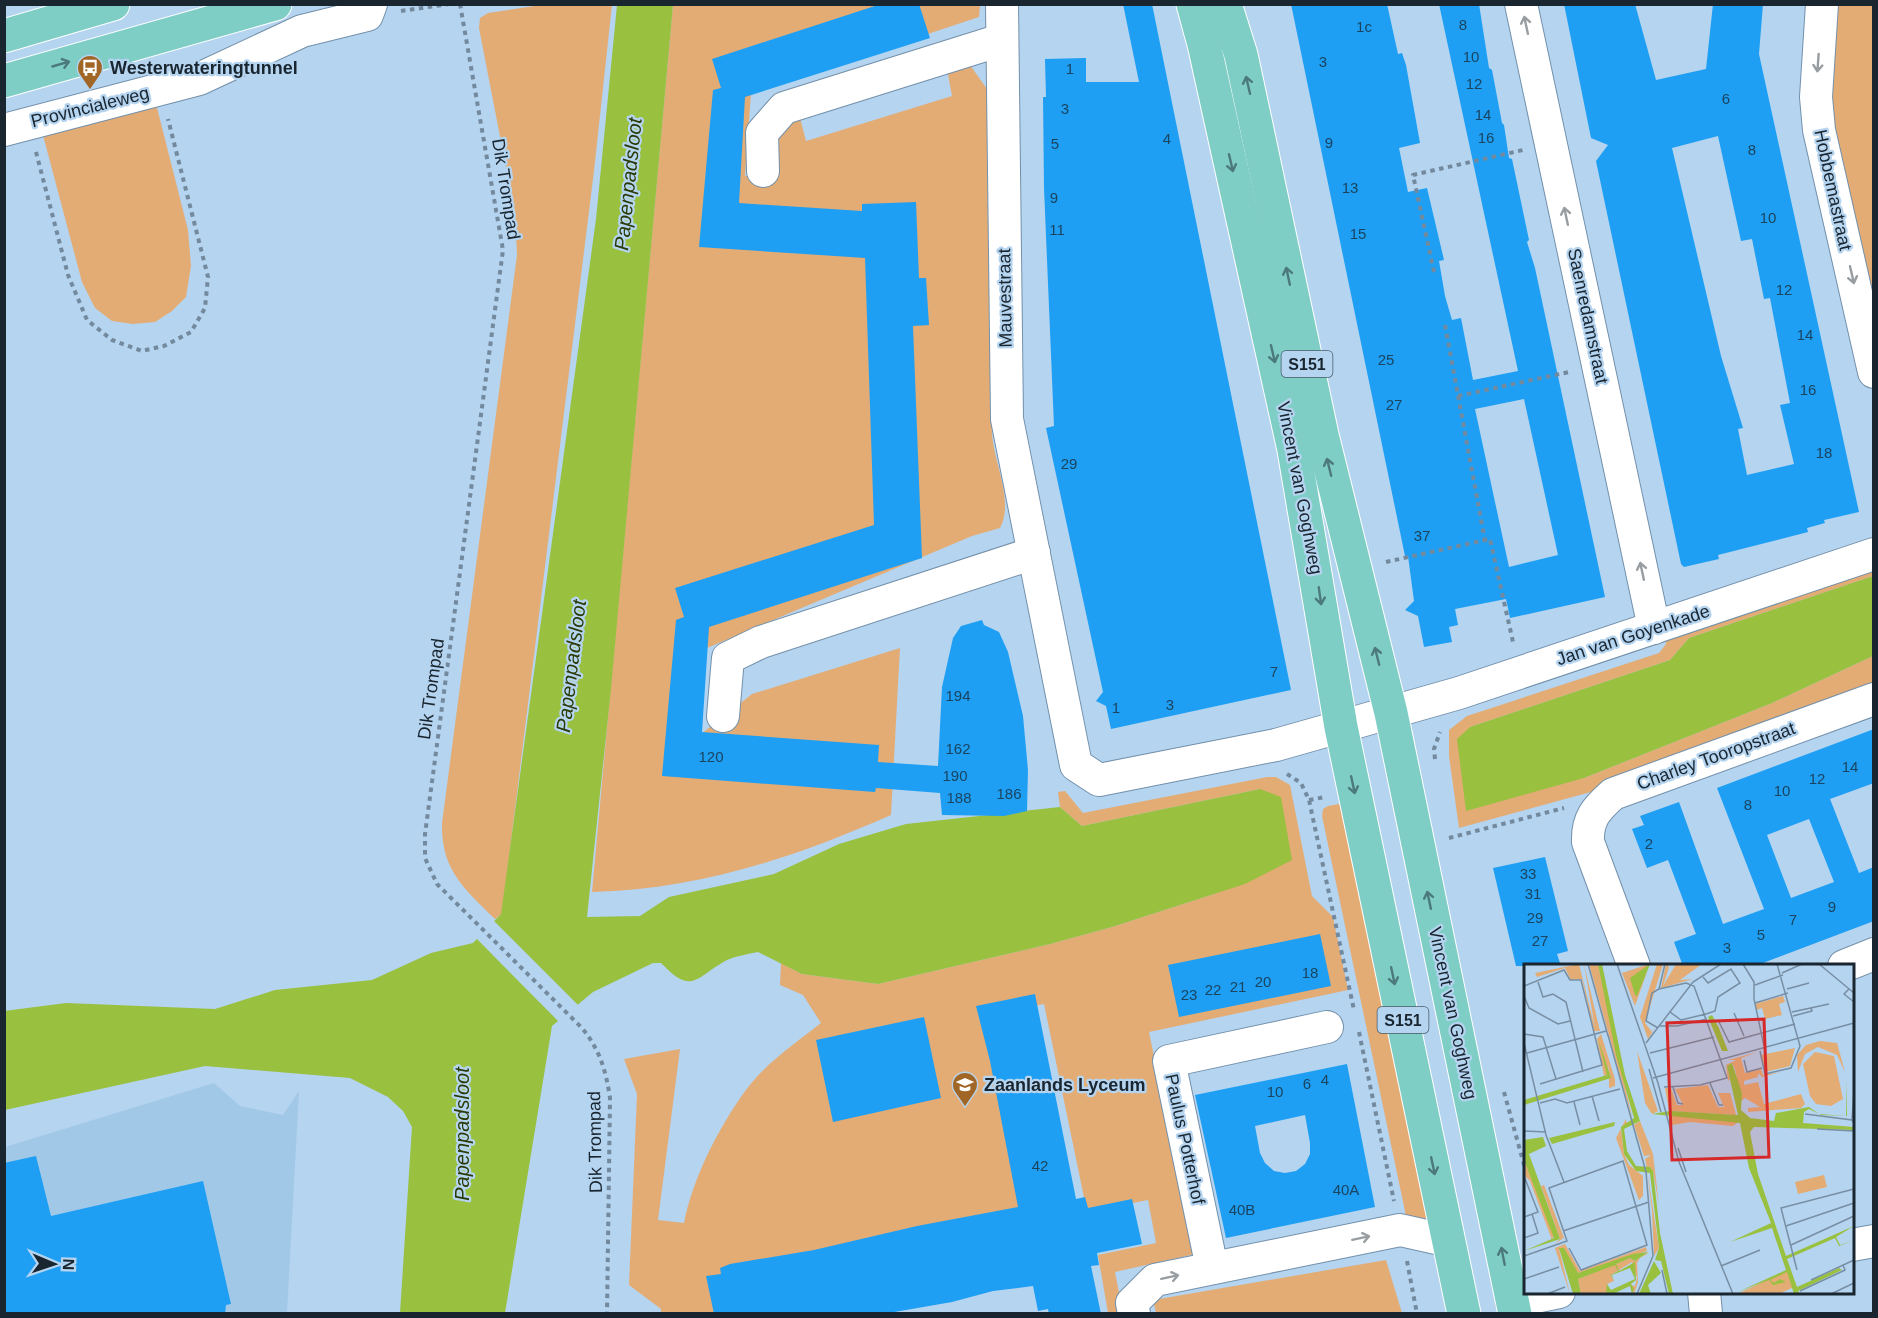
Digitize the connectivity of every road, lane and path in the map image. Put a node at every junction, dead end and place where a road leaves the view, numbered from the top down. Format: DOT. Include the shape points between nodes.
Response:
graph roads {
  1 [pos="112,4"];
  2 [pos="275,4"];
  3 [pos="448,4"];
  4 [pos="460,4"];
  5 [pos="1002,4"];
  6 [pos="1193,4"];
  7 [pos="1225,4"];
  8 [pos="1521,4"];
  9 [pos="1822,4"];
  10 [pos="369,10"];
  11 [pos="4,36"];
  12 [pos="1001,40"];
  13 [pos="4,81"];
  14 [pos="166,111"];
  15 [pos="17,127"];
  16 [pos="1551,144"];
  17 [pos="763,171"];
  18 [pos="1434,272"];
  19 [pos="1445,325"];
  20 [pos="1598,366"];
  21 [pos="1874,372"];
  22 [pos="1458,396"];
  23 [pos="1485,540"];
  24 [pos="1034,553"];
  25 [pos="1874,554"];
  26 [pos="1354,568"];
  27 [pos="1654,628"];
  28 [pos="1520,672"];
  29 [pos="1874,699"];
  30 [pos="1391,713"];
  31 [pos="723,716"];
  32 [pos="1341,728"];
  33 [pos="1309,800"];
  34 [pos="1596,809"];
  35 [pos="1446,838"];
  36 [pos="1874,954"];
  37 [pos="1633,964"];
  38 [pos="1849,964"];
  39 [pos="1355,1014"];
  40 [pos="1342,1026"];
  41 [pos="1400,1230"];
  42 [pos="1874,1240"];
  43 [pos="1449,1241"];
  44 [pos="1854,1245"];
  45 [pos="1212,1268"];
  46 [pos="1556,1294"];
  47 [pos="1704,1294"];
  48 [pos="1514,1308"];
  49 [pos="607,1314"];
  50 [pos="1134,1314"];
  51 [pos="1418,1314"];
  52 [pos="1464,1314"];
  53 [pos="1706,1314"];
  1 -- 11 [label="main road"];
  13 -- 2 [label="main road, one-way"];
  3 -- 10 [label="path"];
  4 -- 49 [label="path, Dik Trompad" via="503,250 425,858 437,884 582,1028 605,1068 610,1098"];
  5 -- 12 [label="street, Mauvestraat"];
  6 -- 32 [label="main road, Vincent van Goghweg / S151, one-way" via="1294,450"];
  26 -- 7 [label="main road, Vincent van Goghweg / S151, one-way" via="1243,66"];
  16 -- 8 [label="street, Saenredamstraat, one-way"];
  9 -- 21 [label="street, Hobbemastraat, one-way" via="1816,97 1819,130"];
  10 -- 15 [label="street, Provincialeweg" via="302,31 199,79"];
  12 -- 17 [label="street" via="784,108 762,133"];
  12 -- 24 [label="street, Mauvestraat" via="1007,419"];
  14 -- 15 [label="path" via="208,277 205,308 191,332 164,346 141,351 112,340 87,320"];
  16 -- 18 [label="path" via="1413,175"];
  20 -- 16 [label="street, Saenredamstraat, one-way"];
  19 -- 22 [label="path"];
  20 -- 22 [label="path"];
  27 -- 20 [label="street, Saenredamstraat, one-way"];
  22 -- 23 [label="path"];
  23 -- 26 [label="path"];
  23 -- 28 [label="path" via="1490,539"];
  24 -- 31 [label="street" via="761,642 728,658"];
  24 -- 32 [label="street, Mauvestraat" via="1076,765 1099,780"];
  25 -- 27 [label="street, Jan van Goyenkade"];
  30 -- 26 [label="main road, Vincent van Goghweg / S151, one-way"];
  27 -- 28 [label="street, Jan van Goyenkade"];
  28 -- 30 [label="street, Jan van Goyenkade"];
  29 -- 34 [label="street, Charley Tooropstraat" via="1613,794"];
  30 -- 32 [label="street"];
  48 -- 30 [label="main road, Vincent van Goghweg / S151, one-way"];
  32 -- 43 [label="main road, Vincent van Goghweg / S151, one-way"];
  33 -- 39 [label="path"];
  34 -- 35 [label="path" via="1581,803"];
  34 -- 37 [label="street" via="1588,825 1588,842"];
  36 -- 38 [label="street"];
  40 -- 41 [label="path"];
  40 -- 45 [label="street, Paulus Potterhof" via="1169,1061"];
  41 -- 43 [label="street"];
  45 -- 41 [label="street, one-way"];
  41 -- 51 [label="path"];
  42 -- 44 [label="street"];
  43 -- 52 [label="main road, Vincent van Goghweg / S151"];
  50 -- 45 [label="street, one-way" via="1132,1303 1155,1280"];
  46 -- 48 [label="street"];
  47 -- 53 [label="street"];
}
